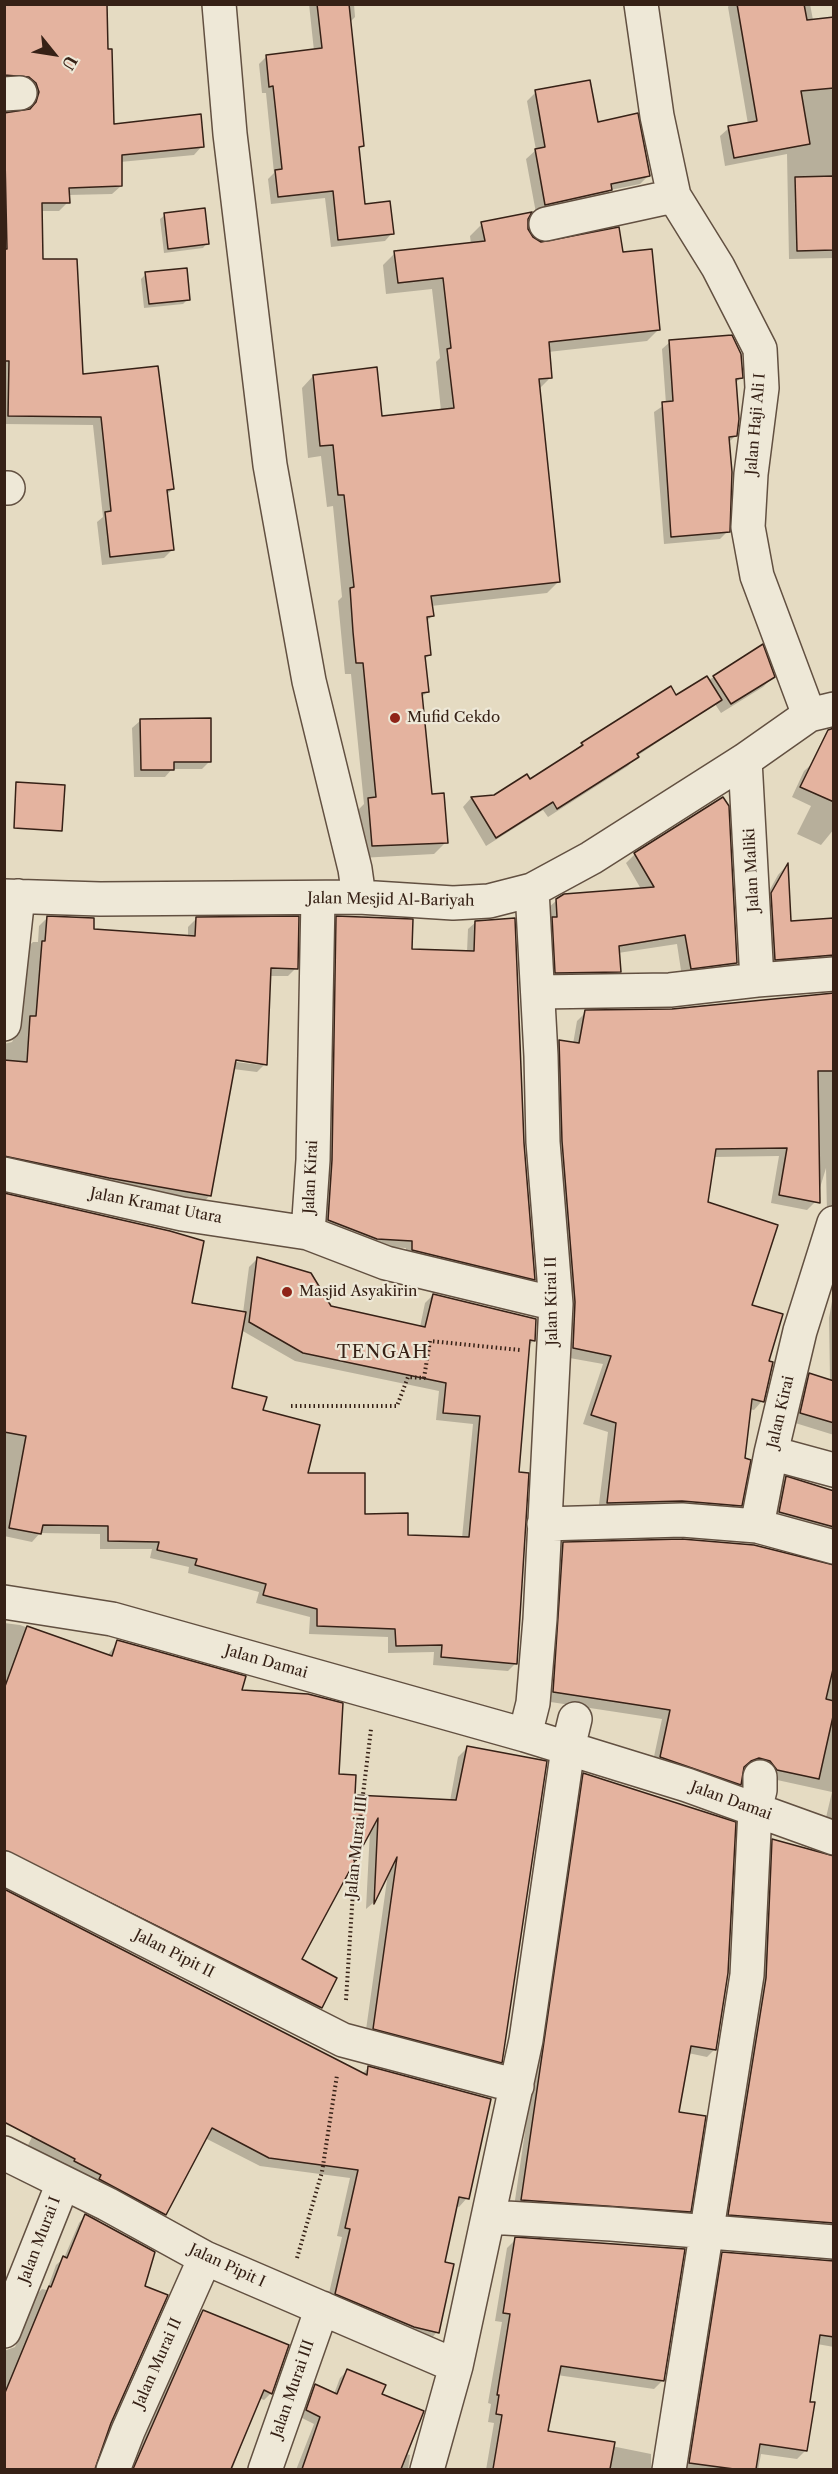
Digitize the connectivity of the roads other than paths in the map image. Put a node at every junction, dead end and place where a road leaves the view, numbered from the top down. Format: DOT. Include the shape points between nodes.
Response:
graph roads {
  1 [pos="219,4"];
  2 [pos="640,5"];
  3 [pos="674,196"];
  4 [pos="546,224"];
  5 [pos="821,712"];
  6 [pos="746,760"];
  7 [pos="532,890"];
  8 [pos="11,896"];
  9 [pos="359,897"];
  10 [pos="318,898"];
  11 [pos="834,974"];
  12 [pos="757,980"];
  13 [pos="538,992"];
  14 [pos="4,1024"];
  15 [pos="4,1174"];
  16 [pos="834,1223"];
  17 [pos="308,1233"];
  18 [pos="556,1304"];
  19 [pos="771,1453"];
  20 [pos="834,1470"];
  21 [pos="544,1524"];
  22 [pos="757,1526"];
  23 [pos="834,1547"];
  24 [pos="4,1602"];
  25 [pos="527,1724"];
  26 [pos="571,1734"];
  27 [pos="758,1795"];
  28 [pos="834,1838"];
  29 [pos="4,1868"];
  30 [pos="517,2086"];
  31 [pos="4,2152"];
  32 [pos="63,2182"];
  33 [pos="488,2217"];
  34 [pos="707,2232"];
  35 [pos="834,2242"];
  36 [pos="205,2258"];
  37 [pos="321,2308"];
  38 [pos="4,2331"];
  39 [pos="456,2366"];
  40 [pos="113,2469"];
  41 [pos="265,2469"];
  42 [pos="427,2469"];
  43 [pos="669,2469"];
  1 -- 9 [label="street" via="230,134 270,465 309,681"];
  2 -- 3 [label="street, Jalan Haji Ali I"];
  3 -- 4 [label="street"];
  3 -- 5 [label="street, Jalan Haji Ali I" via="718,267 760,348 762,388 748,527 757,576"];
  5 -- 6 [label="street, Jalan Mesjid Al-Bariyah"];
  6 -- 7 [label="street, Jalan Mesjid Al-Bariyah" via="591,858"];
  6 -- 12 [label="street, Jalan Maliki"];
  7 -- 9 [label="street, Jalan Mesjid Al-Bariyah" via="489,901 453,903"];
  7 -- 13 [label="street, Jalan Kirai II"];
  8 -- 10 [label="street, Jalan Mesjid Al-Bariyah"];
  8 -- 14 [label="street"];
  9 -- 10 [label="street, Jalan Mesjid Al-Bariyah"];
  10 -- 17 [label="street, Jalan Kirai"];
  11 -- 12 [label="street"];
  12 -- 13 [label="street" via="670,990"];
  13 -- 18 [label="street, Jalan Kirai II" via="543,1142"];
  15 -- 17 [label="street, Jalan Kramat Utara" via="182,1214"];
  16 -- 19 [label="street, Jalan Kirai" via="800,1331"];
  17 -- 18 [label="street, Jalan Kirai" via="386,1263"];
  18 -- 21 [label="street, Jalan Kirai II"];
  19 -- 20 [label="street"];
  19 -- 22 [label="street, Jalan Kirai"];
  21 -- 22 [label="street" via="682,1520"];
  21 -- 25 [label="street, Jalan Kirai II" via="539,1630"];
  22 -- 23 [label="street"];
  24 -- 25 [label="street, Jalan Damai" via="112,1619 374,1694"];
  25 -- 26 [label="street, Jalan Damai"];
  26 -- 27 [label="street, Jalan Damai" via="687,1785"];
  26 -- 30 [label="street"];
  27 -- 28 [label="street, Jalan Damai"];
  27 -- 34 [label="street" via="747,1975"];
  29 -- 30 [label="street, Jalan Pipit II" via="343,2040"];
  30 -- 33 [label="street"];
  31 -- 32 [label="street, Jalan Pipit I"];
  32 -- 36 [label="street, Jalan Pipit I"];
  32 -- 38 [label="street, Jalan Murai I"];
  33 -- 34 [label="street"];
  33 -- 39 [label="street"];
  34 -- 35 [label="street"];
  34 -- 43 [label="street"];
  36 -- 37 [label="street, Jalan Pipit I"];
  36 -- 40 [label="street, Jalan Murai II"];
  37 -- 39 [label="street, Jalan Pipit I"];
  37 -- 41 [label="street, Jalan Murai III"];
  39 -- 42 [label="street"];
}
